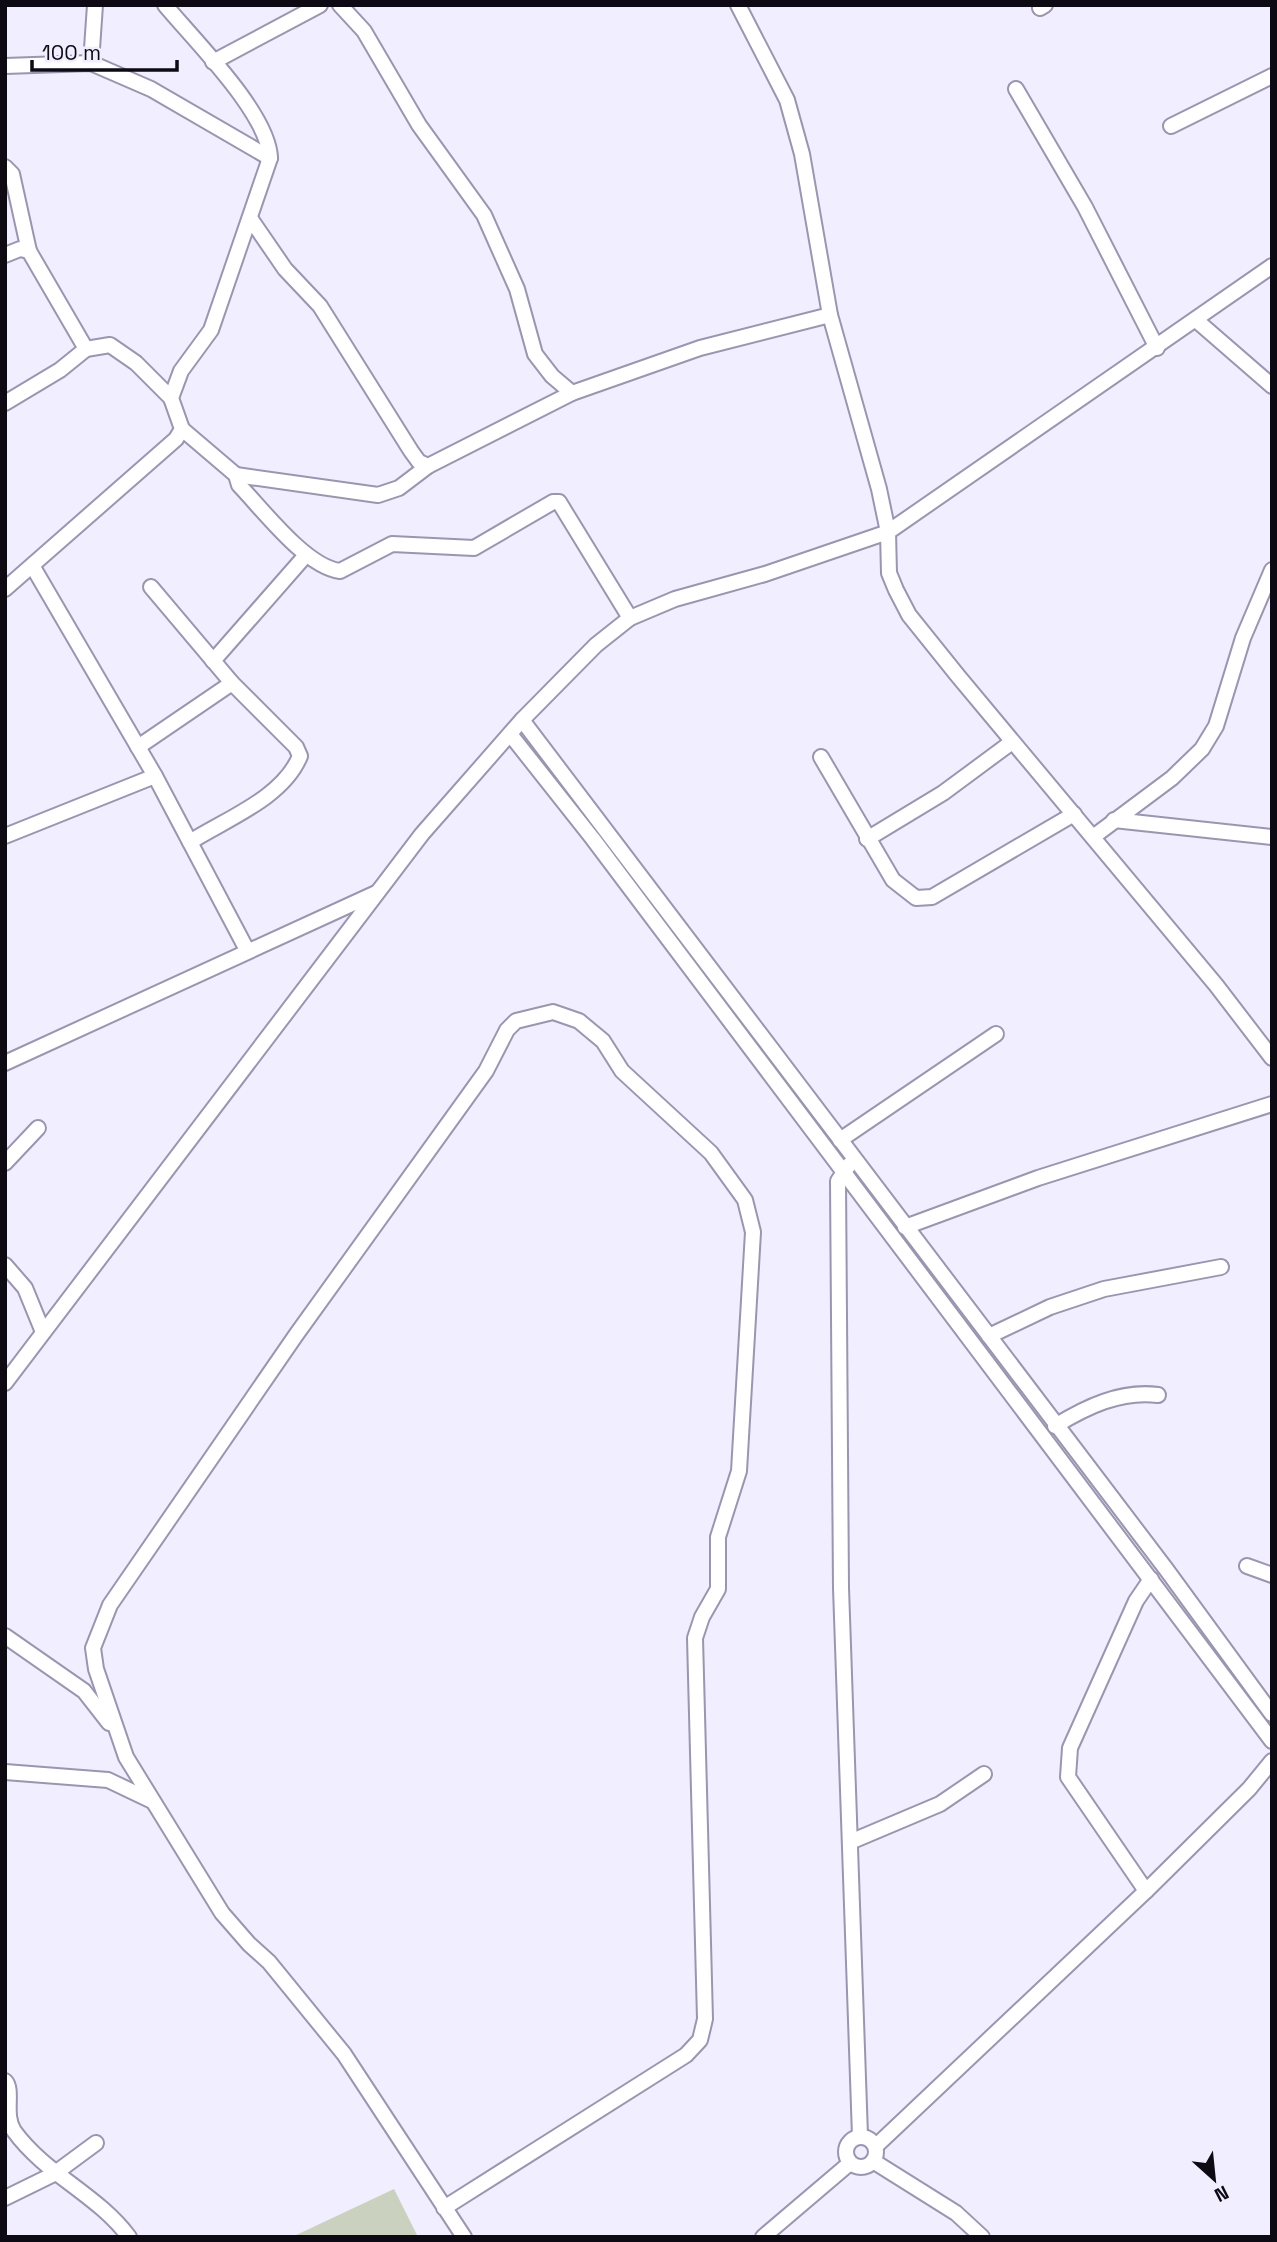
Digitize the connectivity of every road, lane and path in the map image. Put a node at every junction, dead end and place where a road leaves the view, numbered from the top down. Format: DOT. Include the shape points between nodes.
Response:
graph roads {
  1 [pos="95,5"];
  2 [pos="164,5"];
  3 [pos="320,5"];
  4 [pos="340,5"];
  5 [pos="738,5"];
  6 [pos="213,62"];
  7 [pos="92,63"];
  8 [pos="5,66"];
  9 [pos="1272,76"];
  10 [pos="1016,89"];
  11 [pos="1171,126"];
  12 [pos="270,158"];
  13 [pos="5,167"];
  14 [pos="250,218"];
  15 [pos="29,251"];
  16 [pos="5,255"];
  17 [pos="1272,266"];
  18 [pos="830,314"];
  19 [pos="1196,320"];
  20 [pos="1157,348"];
  21 [pos="86,349"];
  22 [pos="1272,386"];
  23 [pos="572,393"];
  24 [pos="171,398"];
  25 [pos="5,403"];
  26 [pos="182,429"];
  27 [pos="428,466"];
  28 [pos="236,475"];
  29 [pos="888,532"];
  30 [pos="306,555"];
  31 [pos="33,567"];
  32 [pos="1272,570"];
  33 [pos="151,587"];
  34 [pos="5,589"];
  35 [pos="630,618"];
  36 [pos="213,661"];
  37 [pos="232,683"];
  38 [pos="522,720"];
  39 [pos="510,734"];
  40 [pos="1012,742"];
  41 [pos="138,747"];
  42 [pos="821,757"];
  43 [pos="155,776"];
  44 [pos="1074,814"];
  45 [pos="1114,820"];
  46 [pos="5,836"];
  47 [pos="1093,837"];
  48 [pos="1272,837"];
  49 [pos="867,839"];
  50 [pos="190,842"];
  51 [pos="380,891"];
  52 [pos="247,950"];
  53 [pos="996,1034"];
  54 [pos="1266,1038"];
  55 [pos="1272,1058"];
  56 [pos="5,1063"];
  57 [pos="1272,1104"];
  58 [pos="38,1128"];
  59 [pos="840,1140"];
  60 [pos="855,1160"];
  61 [pos="5,1163"];
  62 [pos="843,1170"];
  63 [pos="905,1227"];
  64 [pos="5,1265"];
  65 [pos="1221,1267"];
  66 [pos="43,1332"];
  67 [pos="989,1336"];
  68 [pos="5,1383"];
  69 [pos="1158,1395"];
  70 [pos="1055,1426"];
  71 [pos="1247,1566"];
  72 [pos="1272,1575"];
  73 [pos="1151,1579"];
  74 [pos="5,1636"];
  75 [pos="1272,1714"];
  76 [pos="116,1733"];
  77 [pos="1272,1743"];
  78 [pos="1272,1753"];
  79 [pos="1272,1761"];
  80 [pos="5,1772"];
  81 [pos="984,1774"];
  82 [pos="153,1802"];
  83 [pos="850,1842"];
  84 [pos="1146,1891"];
  85 [pos="5,2081"];
  86 [pos="860,2136"];
  87 [pos="96,2143"];
  88 [pos="876,2146"];
  89 [pos="873,2161"];
  90 [pos="850,2162"];
  91 [pos="54,2174"];
  92 [pos="5,2197"];
  93 [pos="444,2208"];
  94 [pos="129,2237"];
  95 [pos="464,2237"];
  96 [pos="763,2237"];
  97 [pos="982,2237"];
  1 -- 7 [label="street"];
  2 -- 6 [label="street"];
  3 -- 6 [label="street"];
  4 -- 23 [label="street" via="363,31 419,125 484,215 517,289 535,354"];
  5 -- 18 [label="street" via="787,100 802,154"];
  6 -- 12 [label="street" via="266,133"];
  7 -- 8 [label="street"];
  7 -- 12 [label="street" via="151,89"];
  9 -- 11 [label="street"];
  10 -- 20 [label="street" via="1086,207"];
  12 -- 14 [label="street"];
  13 -- 15 [label="street" via="12,174"];
  14 -- 24 [label="street" via="211,330 181,371"];
  14 -- 27 [label="street" via="285,269 320,306 411,451"];
  15 -- 16 [label="street"];
  15 -- 21 [label="street"];
  17 -- 19 [label="street"];
  18 -- 23 [label="street" via="701,348"];
  18 -- 29 [label="street"];
  19 -- 20 [label="street"];
  19 -- 22 [label="street"];
  20 -- 29 [label="street"];
  21 -- 24 [label="street" via="110,345"];
  21 -- 25 [label="street"];
  23 -- 27 [label="street"];
  24 -- 26 [label="street"];
  26 -- 28 [label="street"];
  26 -- 31 [label="street"];
  27 -- 28 [label="street" via="399,488 378,495"];
  28 -- 30 [label="street" via="239,485"];
  29 -- 35 [label="street" via="675,599"];
  29 -- 40 [label="street" via="888,573 909,615"];
  30 -- 35 [label="street" via="340,571 391,544 474,548 559,502"];
  30 -- 36 [label="street"];
  31 -- 34 [label="street"];
  31 -- 41 [label="street"];
  32 -- 45 [label="street" via="1243,638 1216,726 1202,749 1172,778"];
  33 -- 36 [label="street"];
  35 -- 38 [label="street" via="596,645"];
  36 -- 37 [label="street"];
  37 -- 41 [label="street"];
  37 -- 50 [label="street" via="300,756 286,779 256,803"];
  38 -- 39 [label="street"];
  38 -- 59 [label="street"];
  39 -- 51 [label="street"];
  39 -- 62 [label="street"];
  40 -- 44 [label="street"];
  40 -- 49 [label="street" via="943,793"];
  41 -- 43 [label="street"];
  42 -- 49 [label="street"];
  43 -- 46 [label="street"];
  43 -- 50 [label="street"];
  44 -- 47 [label="street"];
  44 -- 49 [label="street" via="932,897 916,898 893,880"];
  45 -- 47 [label="street"];
  45 -- 48 [label="street"];
  47 -- 54 [label="street"];
  50 -- 52 [label="street"];
  51 -- 52 [label="street"];
  51 -- 66 [label="street"];
  52 -- 56 [label="street"];
  53 -- 59 [label="street"];
  54 -- 55 [label="street"];
  57 -- 63 [label="street" via="1038,1178"];
  58 -- 61 [label="street"];
  59 -- 60 [label="street"];
  60 -- 62 [label="street"];
  60 -- 63 [label="street"];
  62 -- 73 [label="street"];
  62 -- 83 [label="street" via="838,1181 841,1588"];
  63 -- 67 [label="street"];
  64 -- 66 [label="street" via="25,1288"];
  65 -- 67 [label="street" via="1104,1289 1050,1307"];
  66 -- 68 [label="street"];
  67 -- 70 [label="street"];
  69 -- 70 [label="street" via="1115,1398 1084,1408"];
  70 -- 75 [label="street"];
  71 -- 72 [label="street"];
  73 -- 77 [label="street"];
  73 -- 84 [label="street" via="1136,1601 1070,1748 1068,1777"];
  74 -- 76 [label="street" via="84,1691"];
  76 -- 82 [label="street"];
  76 -- 93 [label="street" via="93,1648 110,1605 486,1071 507,1030 516,1021 553,1012 579,1021 603,1041 622,1071 710,1153 745,1200 753,1231 739,1471 718,1537 718,1589 695,1638 705,2019 699,2040 686,2055"];
  77 -- 78 [label="street"];
  79 -- 84 [label="street"];
  80 -- 82 [label="street" via="108,1780"];
  81 -- 83 [label="street" via="940,1804"];
  82 -- 93 [label="street" via="222,1913 270,1962 344,2054"];
  83 -- 86 [label="street"];
  84 -- 88 [label="street"];
  85 -- 91 [label="street" via="13,2130"];
  86 -- 88 [label="street"];
  86 -- 90 [label="street" via="846,2146"];
  87 -- 91 [label="street"];
  88 -- 89 [label="street"];
  89 -- 90 [label="street" via="862,2167"];
  89 -- 97 [label="street" via="956,2213"];
  90 -- 96 [label="street"];
  91 -- 92 [label="street"];
  91 -- 94 [label="street" via="113,2215"];
  93 -- 95 [label="street"];
}
